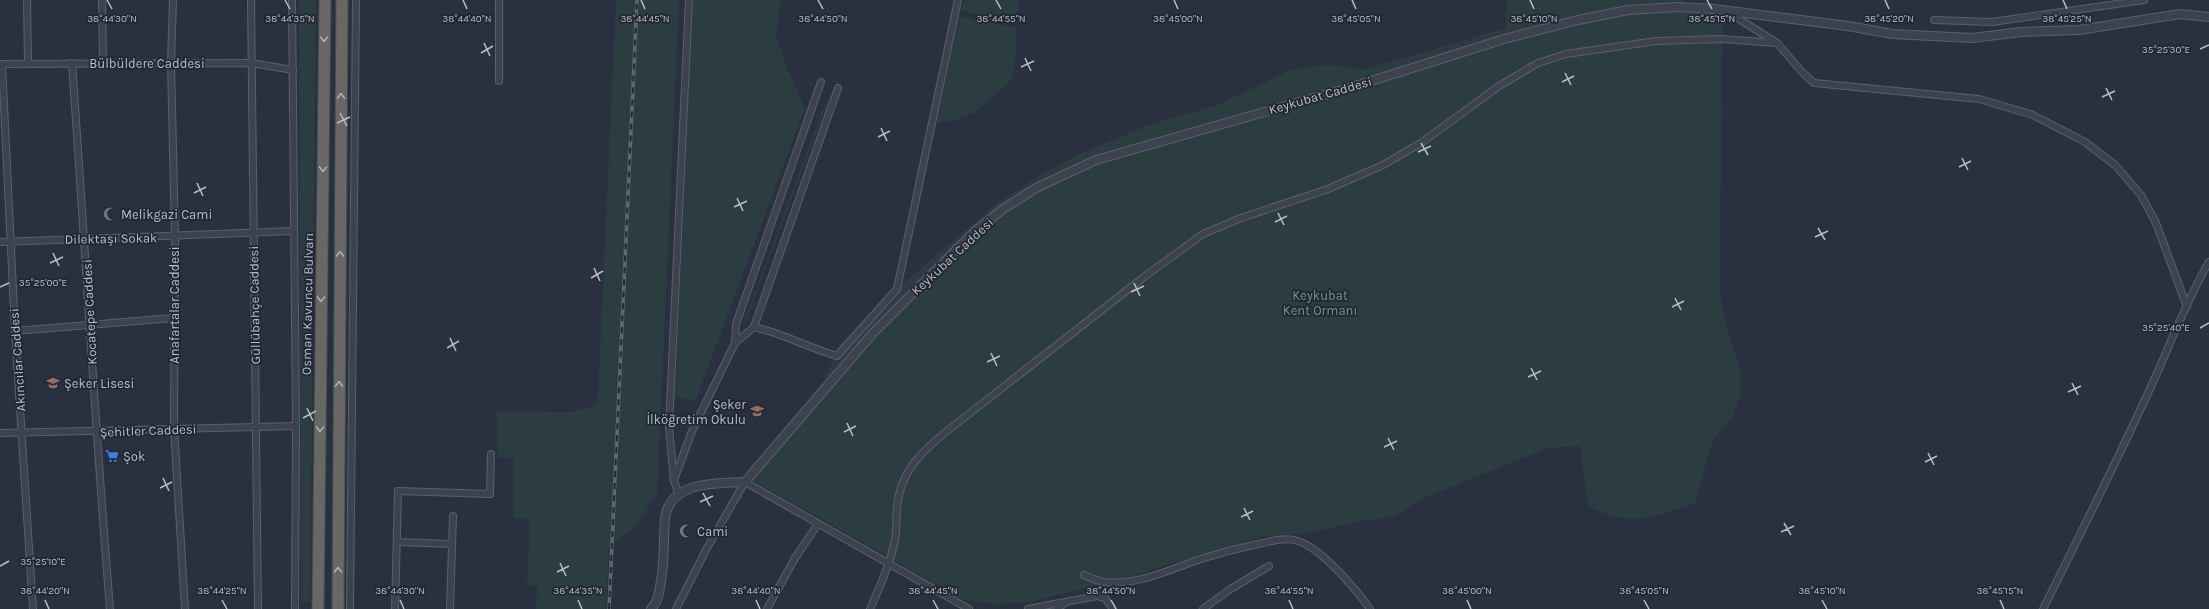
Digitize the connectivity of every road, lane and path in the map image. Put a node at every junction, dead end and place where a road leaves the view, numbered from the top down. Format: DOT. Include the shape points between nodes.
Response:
graph roads {
  1 [pos="27,0"];
  2 [pos="102,0"];
  3 [pos="173,0"];
  4 [pos="251,0"];
  5 [pos="292,0"];
  6 [pos="325,0"];
  7 [pos="342,0"];
  8 [pos="356,0"];
  9 [pos="500,0"];
  10 [pos="689,0"];
  11 [pos="958,0"];
  12 [pos="2144,0"];
  13 [pos="1728,12"];
  14 [pos="2209,17"];
  15 [pos="1934,20"];
  16 [pos="1776,42"];
  17 [pos="103,63"];
  18 [pos="171,63"];
  19 [pos="251,63"];
  20 [pos="1,64"];
  21 [pos="28,64"];
  22 [pos="72,64"];
  23 [pos="293,70"];
  24 [pos="499,81"];
  25 [pos="821,82"];
  26 [pos="838,88"];
  27 [pos="293,231"];
  28 [pos="253,232"];
  29 [pos="174,237"];
  30 [pos="85,238"];
  31 [pos="11,241"];
  32 [pos="0,242"];
  33 [pos="2209,262"];
  34 [pos="2186,307"];
  35 [pos="173,318"];
  36 [pos="91,325"];
  37 [pos="754,327"];
  38 [pos="15,332"];
  39 [pos="736,343"];
  40 [pos="837,356"];
  41 [pos="851,359"];
  42 [pos="296,426"];
  43 [pos="174,428"];
  44 [pos="256,428"];
  45 [pos="96,431"];
  46 [pos="0,432"];
  47 [pos="22,432"];
  48 [pos="491,454"];
  49 [pos="674,481"];
  50 [pos="745,482"];
  51 [pos="679,495"];
  52 [pos="453,516"];
  53 [pos="818,524"];
  54 [pos="397,542"];
  55 [pos="452,544"];
  56 [pos="889,564"];
  57 [pos="1269,566"];
  58 [pos="1084,575"];
  59 [pos="1068,600"];
  60 [pos="33,609"];
  61 [pos="110,609"];
  62 [pos="185,609"];
  63 [pos="258,609"];
  64 [pos="295,609"];
  65 [pos="318,609"];
  66 [pos="338,609"];
  67 [pos="350,609"];
  68 [pos="395,609"];
  69 [pos="450,609"];
  70 [pos="651,609"];
  71 [pos="676,609"];
  72 [pos="767,609"];
  73 [pos="870,609"];
  74 [pos="970,609"];
  75 [pos="1028,609"];
  76 [pos="1057,609"];
  77 [pos="1113,609"];
  78 [pos="1203,609"];
  79 [pos="1370,609"];
  80 [pos="2043,609"];
  1 -- 21 [label="street"];
  2 -- 17 [label="street"];
  3 -- 18 [label="street, Anafartalar Caddesi"];
  4 -- 19 [label="street, Güllübahçe Caddesi"];
  5 -- 23 [label="street"];
  6 -- 65 [label="highway, Osman Kavuncu Bulvarı, one-way"];
  66 -- 7 [label="highway, one-way"];
  8 -- 67 [label="street"];
  9 -- 24 [label="street"];
  10 -- 49 [label="street" via="669,427"];
  11 -- 40 [label="street" via="898,289"];
  12 -- 15 [label="street" via="1992,22"];
  13 -- 14 [label="street, Keykubat Caddesi" via="1848,26 1892,34 1972,38 2021,32 2079,30 2180,14"];
  13 -- 16 [label="street"];
  13 -- 41 [label="street, Keykubat Caddesi" via="1696,8 1645,8 1611,12 1504,39 1349,88 1096,160 1036,188 1003,209 973,233 873,333"];
  16 -- 34 [label="street" via="1814,83 1979,99 2032,115 2085,142 2115,164 2141,195 2156,223"];
  16 -- 56 [label="street" via="1671,40 1620,45 1555,57 1538,63 1510,79 1440,131 1383,165 1328,189 1241,218 1203,234 1137,282 920,455 906,473 901,485 895,539"];
  17 -- 18 [label="street, Bülbüldere Caddesi"];
  17 -- 22 [label="street, Bülbüldere Caddesi"];
  18 -- 19 [label="street, Bülbüldere Caddesi"];
  18 -- 29 [label="street, Anafartalar Caddesi"];
  19 -- 23 [label="street, Bülbüldere Caddesi"];
  19 -- 28 [label="street, Güllübahçe Caddesi"];
  20 -- 21 [label="street, Bülbüldere Caddesi"];
  20 -- 31 [label="street, Akıncılar Caddesi"];
  21 -- 22 [label="street, Bülbüldere Caddesi"];
  22 -- 30 [label="street, Kocatepe Caddesi"];
  23 -- 27 [label="street"];
  25 -- 39 [label="street" via="736,324"];
  26 -- 37 [label="street"];
  27 -- 28 [label="street, Dilektaşı Sokak"];
  27 -- 42 [label="street"];
  28 -- 29 [label="street, Dilektaşı Sokak"];
  28 -- 44 [label="street, Güllübahçe Caddesi"];
  29 -- 30 [label="street, Dilektaşı Sokak"];
  29 -- 35 [label="street, Anafartalar Caddesi"];
  30 -- 31 [label="street, Dilektaşı Sokak"];
  30 -- 36 [label="street, Kocatepe Caddesi"];
  31 -- 32 [label="street, Dilektaşı Sokak"];
  31 -- 38 [label="street, Akıncılar Caddesi"];
  33 -- 34 [label="street"];
  34 -- 80 [label="street" via="2109,478"];
  35 -- 36 [label="street"];
  35 -- 43 [label="street, Anafartalar Caddesi"];
  36 -- 38 [label="street"];
  36 -- 45 [label="street, Kocatepe Caddesi"];
  37 -- 39 [label="street"];
  37 -- 40 [label="street"];
  38 -- 47 [label="street, Akıncılar Caddesi"];
  39 -- 49 [label="street" via="692,431"];
  40 -- 41 [label="street"];
  41 -- 50 [label="street, Keykubat Caddesi"];
  42 -- 44 [label="street, Şehitler Caddesi"];
  42 -- 64 [label="street"];
  43 -- 44 [label="street, Şehitler Caddesi"];
  43 -- 45 [label="street, Şehitler Caddesi"];
  43 -- 62 [label="street, Anafartalar Caddesi"];
  44 -- 63 [label="street, Güllübahçe Caddesi"];
  45 -- 47 [label="street, Şehitler Caddesi"];
  45 -- 61 [label="street, Kocatepe Caddesi"];
  46 -- 47 [label="street, Şehitler Caddesi"];
  47 -- 60 [label="street, Akıncılar Caddesi"];
  48 -- 54 [label="street" via="490,494 398,491"];
  49 -- 51 [label="street"];
  50 -- 51 [label="street" via="701,484"];
  50 -- 53 [label="street"];
  50 -- 71 [label="street"];
  51 -- 70 [label="street" via="665,516 662,575 658,597"];
  52 -- 55 [label="street"];
  53 -- 56 [label="street"];
  53 -- 72 [label="street" via="794,558"];
  54 -- 55 [label="street"];
  54 -- 68 [label="street"];
  55 -- 69 [label="street"];
  56 -- 73 [label="street"];
  56 -- 74 [label="street"];
  57 -- 78 [label="street"];
  58 -- 79 [label="street" via="1106,582 1134,580 1238,548 1294,540 1308,546 1333,566"];
  59 -- 75 [label="street"];
  59 -- 76 [label="street"];
  59 -- 77 [label="street" via="1100,596"];
}
